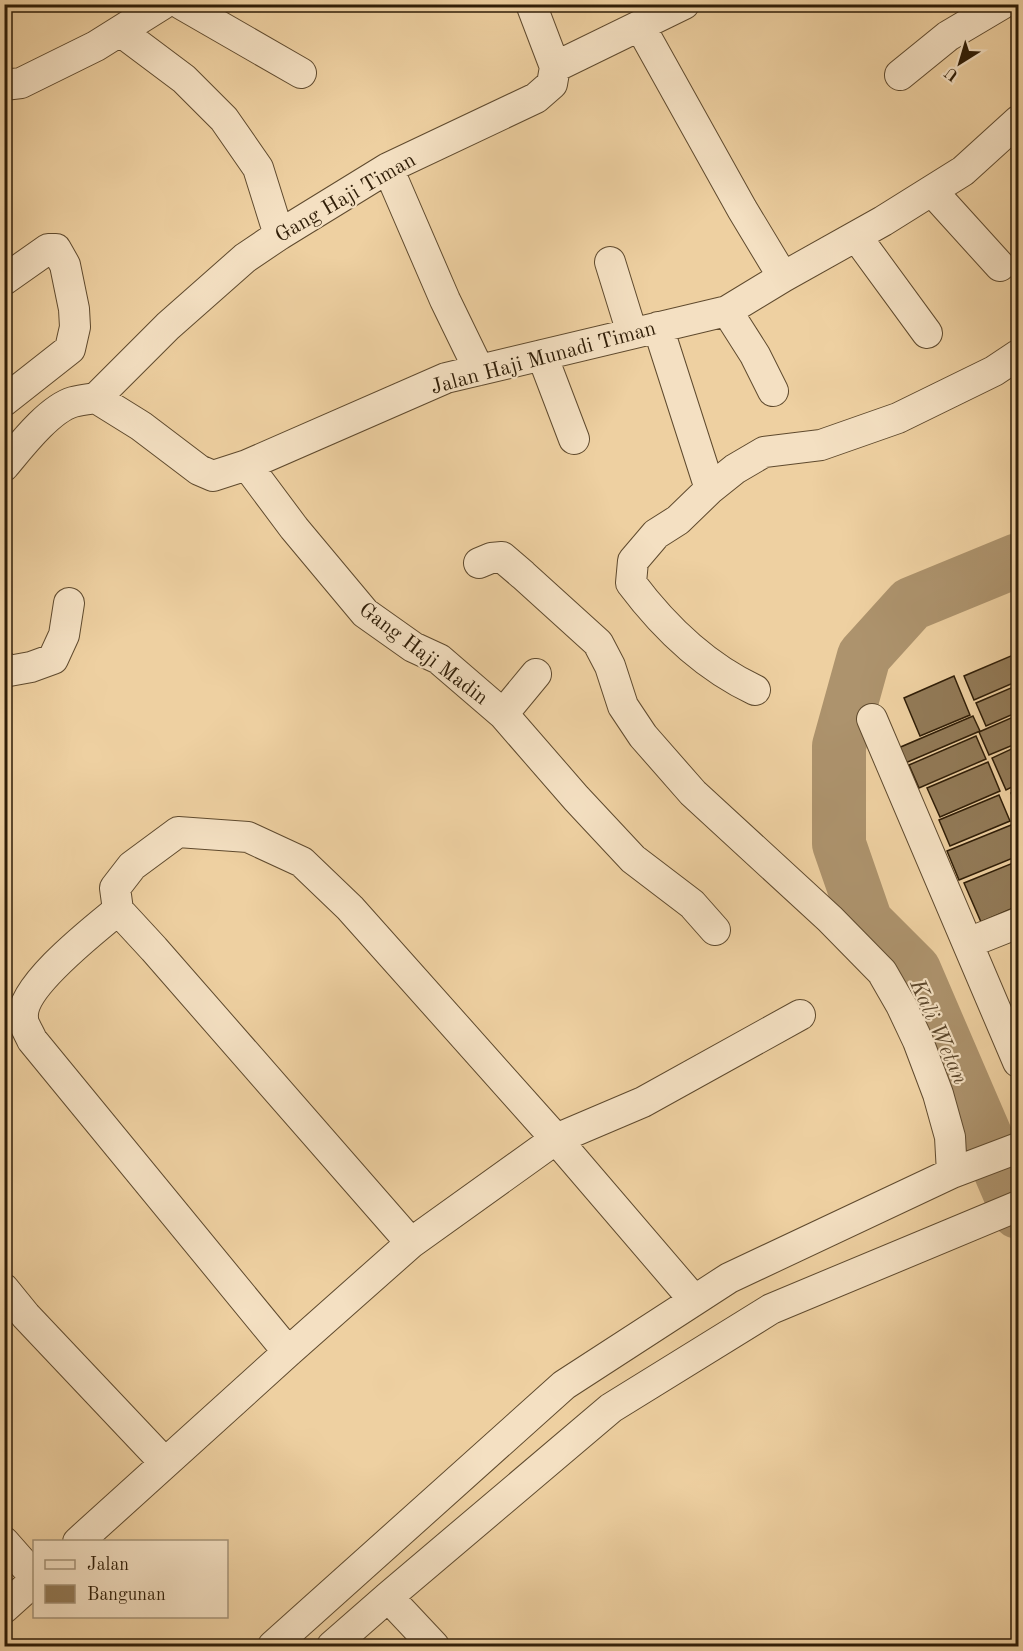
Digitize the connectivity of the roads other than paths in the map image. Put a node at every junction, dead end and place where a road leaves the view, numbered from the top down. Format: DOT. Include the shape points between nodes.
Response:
graph roads {
  1 [pos="163,4"];
  2 [pos="181,4"];
  3 [pos="531,4"];
  4 [pos="684,4"];
  5 [pos="1002,4"];
  6 [pos="1008,4"];
  7 [pos="1018,22"];
  8 [pos="640,26"];
  9 [pos="120,31"];
  10 [pos="555,67"];
  11 [pos="301,73"];
  12 [pos="900,75"];
  13 [pos="4,85"];
  14 [pos="1018,121"];
  15 [pos="388,168"];
  16 [pos="932,191"];
  17 [pos="279,235"];
  18 [pos="856,236"];
  19 [pos="610,262"];
  20 [pos="1000,266"];
  21 [pos="783,277"];
  22 [pos="4,280"];
  23 [pos="727,311"];
  24 [pos="645,330"];
  25 [pos="927,333"];
  26 [pos="542,355"];
  27 [pos="1018,355"];
  28 [pos="479,370"];
  29 [pos="773,391"];
  30 [pos="96,398"];
  31 [pos="4,401"];
  32 [pos="4,419"];
  33 [pos="574,439"];
  34 [pos="25,441"];
  35 [pos="248,465"];
  36 [pos="4,466"];
  37 [pos="710,489"];
  38 [pos="479,563"];
  39 [pos="69,603"];
  40 [pos="4,667"];
  41 [pos="536,674"];
  42 [pos="754,690"];
  43 [pos="503,714"];
  44 [pos="872,719"];
  45 [pos="117,910"];
  46 [pos="1018,923"];
  47 [pos="715,930"];
  48 [pos="968,943"];
  49 [pos="800,1015"];
  50 [pos="1018,1062"];
  51 [pos="556,1139"];
  52 [pos="1018,1148"];
  53 [pos="962,1170"];
  54 [pos="1009,1210"];
  55 [pos="411,1243"];
  56 [pos="4,1289"];
  57 [pos="694,1300"];
  58 [pos="288,1352"];
  59 [pos="165,1463"];
  60 [pos="80,1540"];
  61 [pos="4,1542"];
  62 [pos="33,1575"];
  63 [pos="33,1582"];
  64 [pos="388,1597"];
  65 [pos="4,1608"];
  66 [pos="273,1647"];
  67 [pos="332,1647"];
  68 [pos="434,1647"];
  1 -- 9 [label="street"];
  2 -- 11 [label="street"];
  3 -- 10 [label="street"];
  4 -- 8 [label="street"];
  5 -- 12 [label="street" via="948,36"];
  6 -- 7 [label="street"];
  8 -- 10 [label="street"];
  8 -- 21 [label="street"];
  9 -- 13 [label="street" via="21,84"];
  9 -- 17 [label="street" via="184,79 224,119 258,168"];
  10 -- 15 [label="street, Gang Haji Timan" via="552,84 536,98"];
  14 -- 16 [label="street, Jalan Haji Munadi Timan" via="963,171"];
  15 -- 17 [label="street, Gang Haji Timan"];
  15 -- 28 [label="street"];
  16 -- 18 [label="street, Jalan Haji Munadi Timan"];
  16 -- 20 [label="street"];
  17 -- 30 [label="street, Gang Haji Timan" via="245,258 168,326"];
  18 -- 21 [label="street, Jalan Haji Munadi Timan"];
  18 -- 25 [label="street"];
  19 -- 24 [label="street"];
  21 -- 23 [label="street, Jalan Haji Munadi Timan"];
  22 -- 31 [label="street" via="48,249 56,249 65,265 75,327 70,349"];
  23 -- 24 [label="street, Jalan Haji Munadi Timan"];
  23 -- 29 [label="street"];
  24 -- 26 [label="street, Jalan Haji Munadi Timan"];
  24 -- 37 [label="street"];
  26 -- 28 [label="street, Jalan Haji Munadi Timan"];
  26 -- 33 [label="street"];
  27 -- 37 [label="street" via="994,371 898,418 821,446 764,452"];
  28 -- 35 [label="street, Jalan Haji Munadi Timan" via="446,378"];
  30 -- 34 [label="street" via="71,403 55,412"];
  30 -- 35 [label="street, Jalan Haji Munadi Timan" via="199,470 213,476"];
  32 -- 34 [label="street"];
  34 -- 36 [label="street"];
  35 -- 43 [label="street, Gang Haji Madin" via="365,613 413,647 438,659"];
  37 -- 42 [label="street" via="678,520 656,534 633,561 631,583 684,644 731,679"];
  38 -- 53 [label="street" via="502,557 598,643 623,706 693,793 882,972 918,1041"];
  39 -- 40 [label="street" via="64,635 53,659 9,671"];
  41 -- 43 [label="street"];
  43 -- 47 [label="street, Gang Haji Madin" via="633,859 692,904"];
  44 -- 48 [label="street"];
  45 -- 51 [label="street" via="116,888 132,866 178,832 248,837 302,862 350,908"];
  45 -- 55 [label="street"];
  45 -- 58 [label="street" via="55,965 28,997 23,1018 32,1040"];
  46 -- 48 [label="street"];
  48 -- 50 [label="street"];
  49 -- 51 [label="street" via="643,1102"];
  51 -- 55 [label="street"];
  51 -- 57 [label="street"];
  52 -- 53 [label="street"];
  53 -- 57 [label="street" via="729,1278"];
  54 -- 64 [label="street" via="771,1309 610,1408"];
  55 -- 58 [label="street"];
  56 -- 59 [label="street"];
  57 -- 66 [label="street" via="564,1385"];
  58 -- 59 [label="street"];
  59 -- 60 [label="street"];
  61 -- 62 [label="street"];
  63 -- 65 [label="street"];
  64 -- 67 [label="street"];
  64 -- 68 [label="street"];
}
